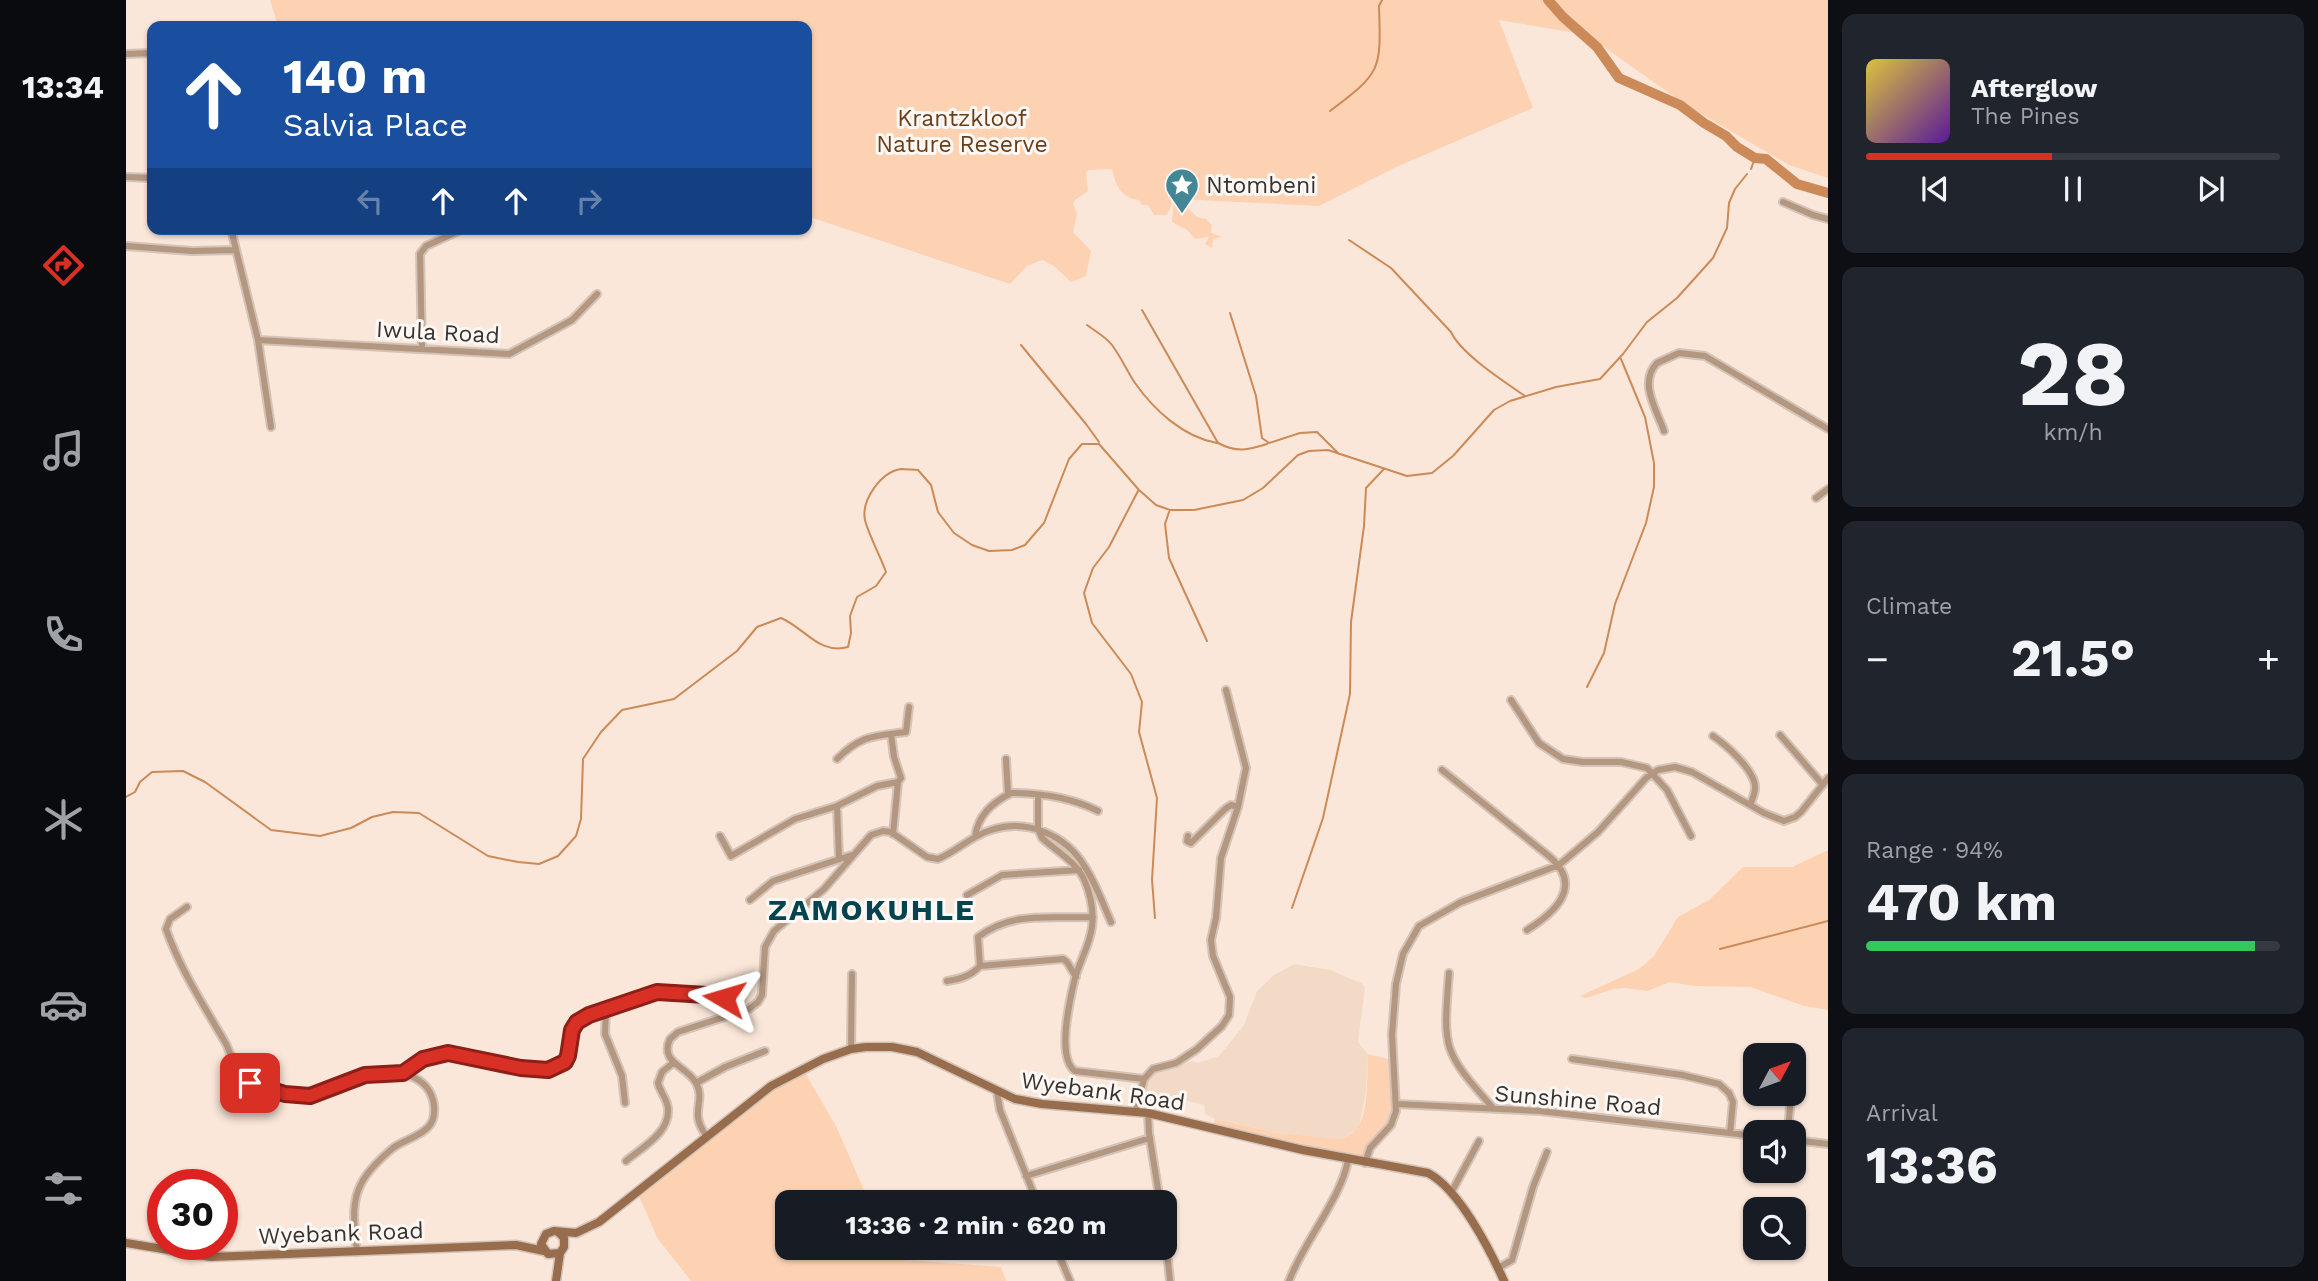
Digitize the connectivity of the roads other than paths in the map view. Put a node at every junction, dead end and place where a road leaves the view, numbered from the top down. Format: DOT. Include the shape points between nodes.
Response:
graph roads {
  1 [pos="147,53"];
  2 [pos="126,54"];
  3 [pos="126,177"];
  4 [pos="147,178"];
  5 [pos="1783,202"];
  6 [pos="1828,219"];
  7 [pos="232,235"];
  8 [pos="450,235"];
  9 [pos="126,246"];
  10 [pos="235,250"];
  11 [pos="597,294"];
  12 [pos="258,340"];
  13 [pos="422,349"];
  14 [pos="271,426"];
  15 [pos="1828,429"];
  16 [pos="1664,431"];
  17 [pos="1828,489"];
  18 [pos="1816,498"];
  19 [pos="1226,690"];
  20 [pos="1511,700"];
  21 [pos="909,707"];
  22 [pos="891,734"];
  23 [pos="1713,736"];
  24 [pos="1780,736"];
  25 [pos="837,759"];
  26 [pos="1006,760"];
  27 [pos="1442,770"];
  28 [pos="1652,773"];
  29 [pos="900,780"];
  30 [pos="1826,782"];
  31 [pos="1008,795"];
  32 [pos="1038,795"];
  33 [pos="1750,805"];
  34 [pos="837,806"];
  35 [pos="1238,807"];
  36 [pos="1098,811"];
  37 [pos="1038,829"];
  38 [pos="893,834"];
  39 [pos="720,836"];
  40 [pos="1188,836"];
  41 [pos="1691,836"];
  42 [pos="975,837"];
  43 [pos="854,855"];
  44 [pos="839,859"];
  45 [pos="1559,865"];
  46 [pos="1079,870"];
  47 [pos="967,895"];
  48 [pos="750,900"];
  49 [pos="187,907"];
  50 [pos="1093,917"];
  51 [pos="1111,922"];
  52 [pos="1527,930"];
  53 [pos="981,966"];
  54 [pos="1449,973"];
  55 [pos="852,974"];
  56 [pos="1076,977"];
  57 [pos="947,981"];
  58 [pos="606,1010"];
  59 [pos="736,1014"];
  60 [pos="851,1049"];
  61 [pos="765,1051"];
  62 [pos="1572,1059"];
  63 [pos="673,1063"];
  64 [pos="403,1073"];
  65 [pos="1144,1079"];
  66 [pos="696,1083"];
  67 [pos="997,1092"];
  68 [pos="625,1102"];
  69 [pos="1397,1104"];
  70 [pos="1493,1108"];
  71 [pos="1136,1111"];
  72 [pos="1149,1112"];
  73 [pos="1730,1133"];
  74 [pos="1743,1135"];
  75 [pos="707,1137"];
  76 [pos="1150,1138"];
  77 [pos="1479,1141"];
  78 [pos="1806,1141"];
  79 [pos="1828,1144"];
  80 [pos="1547,1152"];
  81 [pos="1348,1160"];
  82 [pos="626,1161"];
  83 [pos="1365,1163"];
  84 [pos="1026,1177"];
  85 [pos="1032,1190"];
  86 [pos="1158,1190"];
  87 [pos="1451,1193"];
  88 [pos="558,1232"];
  89 [pos="576,1233"];
  90 [pos="543,1237"];
  91 [pos="126,1243"];
  92 [pos="516,1245"];
  93 [pos="562,1250"];
  94 [pos="357,1252"];
  95 [pos="546,1253"];
  96 [pos="1061,1260"];
  97 [pos="1168,1260"];
  98 [pos="1498,1268"];
  99 [pos="556,1281"];
  100 [pos="1070,1281"];
  101 [pos="1170,1281"];
  102 [pos="1289,1281"];
  103 [pos="1504,1281"];
  1 -- 2 [label="street"];
  3 -- 4 [label="street"];
  5 -- 6 [label="street"];
  7 -- 10 [label="street"];
  8 -- 13 [label="street" via="421,253"];
  9 -- 10 [label="street"];
  10 -- 12 [label="street"];
  11 -- 13 [label="street, Iwula Road" via="572,320 510,354"];
  12 -- 13 [label="street, Iwula Road"];
  12 -- 14 [label="street"];
  15 -- 16 [label="street" via="1705,356 1679,353 1657,363 1649,379"];
  17 -- 18 [label="street"];
  19 -- 35 [label="street" via="1246,768"];
  20 -- 28 [label="street" via="1539,743 1563,760 1632,763"];
  21 -- 22 [label="street" via="906,732"];
  22 -- 25 [label="street" via="852,744"];
  22 -- 29 [label="street"];
  23 -- 33 [label="street" via="1732,750 1753,780"];
  24 -- 30 [label="street"];
  26 -- 31 [label="street"];
  27 -- 45 [label="street"];
  28 -- 33 [label="street" via="1667,767 1684,769"];
  28 -- 41 [label="street" via="1667,790"];
  28 -- 45 [label="street" via="1598,832"];
  29 -- 34 [label="street"];
  29 -- 38 [label="street"];
  30 -- 33 [label="street" via="1789,820"];
  31 -- 32 [label="street"];
  31 -- 42 [label="street" via="983,814"];
  32 -- 36 [label="street"];
  32 -- 37 [label="street"];
  34 -- 39 [label="street" via="794,819 731,856"];
  34 -- 44 [label="street"];
  35 -- 40 [label="street" via="1225,809 1191,843"];
  35 -- 65 [label="street" via="1221,858 1211,948 1230,998 1229,1015 1197,1049 1176,1063 1153,1069"];
  37 -- 42 [label="street" via="1013,826"];
  37 -- 46 [label="street" via="1042,838"];
  37 -- 51 [label="street" via="1080,860"];
  38 -- 42 [label="street" via="927,857 938,859"];
  38 -- 43 [label="street" via="871,835"];
  43 -- 44 [label="street"];
  43 -- 59 [label="street" via="806,905 774,930 765,947 760,1000"];
  44 -- 48 [label="street" via="773,881"];
  45 -- 52 [label="street" via="1565,882 1558,906"];
  45 -- 69 [label="street" via="1461,902 1413,933 1395,984 1392,1035"];
  46 -- 47 [label="street" via="1002,875"];
  46 -- 50 [label="street"];
  49 -- 64 [label="street" via="170,919 166,929 244,1080 285,1094 310,1096 365,1075"];
  50 -- 53 [label="street" via="1012,919 978,937"];
  50 -- 56 [label="street"];
  53 -- 56 [label="street" via="1063,960"];
  53 -- 57 [label="street"];
  54 -- 70 [label="street" via="1447,1044 1457,1066"];
  55 -- 60 [label="street"];
  56 -- 65 [label="street" via="1066,1026 1069,1067 1078,1072"];
  58 -- 59 [label="street" via="649,993 669,992 724,998"];
  58 -- 64 [label="street" via="577,1022 568,1056 554,1069 541,1071 448,1053 423,1059"];
  58 -- 68 [label="street" via="606,1034 622,1076"];
  59 -- 63 [label="street" via="673,1035 667,1044"];
  60 -- 67 [label="street, Wyebank Road" via="907,1049"];
  60 -- 75 [label="street, Wyebank Road" via="771,1086"];
  61 -- 66 [label="street"];
  62 -- 73 [label="street" via="1693,1076 1719,1084 1733,1102"];
  63 -- 66 [label="street"];
  63 -- 82 [label="street" via="658,1083 668,1107 666,1123"];
  64 -- 94 [label="street" via="426,1087 434,1110 422,1134 394,1147 361,1183 354,1206"];
  65 -- 71 [label="street"];
  66 -- 75 [label="street" via="698,1116"];
  67 -- 71 [label="street, Wyebank Road" via="1035,1103"];
  67 -- 84 [label="street"];
  69 -- 70 [label="street, Sunshine Road"];
  69 -- 83 [label="street" via="1391,1125 1370,1148"];
  70 -- 73 [label="street, Sunshine Road"];
  71 -- 72 [label="street, Wyebank Road"];
  72 -- 76 [label="street"];
  72 -- 81 [label="street, Wyebank Road"];
  73 -- 74 [label="street, Sunshine Road"];
  75 -- 89 [label="street, Wyebank Road" via="606,1217"];
  76 -- 84 [label="street"];
  76 -- 86 [label="street"];
  77 -- 87 [label="street"];
  78 -- 79 [label="street"];
  80 -- 98 [label="street" via="1513,1257"];
  81 -- 83 [label="street, Wyebank Road"];
  81 -- 102 [label="street"];
  83 -- 87 [label="street, Wyebank Road" via="1428,1173"];
  84 -- 85 [label="street"];
  87 -- 98 [label="street, Wyebank Road"];
  88 -- 89 [label="street"];
  88 -- 90 [label="street"];
  88 -- 93 [label="street" via="564,1238"];
  89 -- 93 [label="street, Wyebank Road"];
  90 -- 92 [label="street, Wyebank Road"];
  90 -- 95 [label="street"];
  91 -- 94 [label="street, Wyebank Road" via="211,1257"];
  92 -- 94 [label="street, Wyebank Road"];
  92 -- 95 [label="street, Wyebank Road"];
  93 -- 95 [label="street"];
  93 -- 99 [label="street"];
  95 -- 99 [label="street"];
  96 -- 100 [label="street"];
  97 -- 101 [label="street"];
  98 -- 103 [label="street, Wyebank Road"];
}
